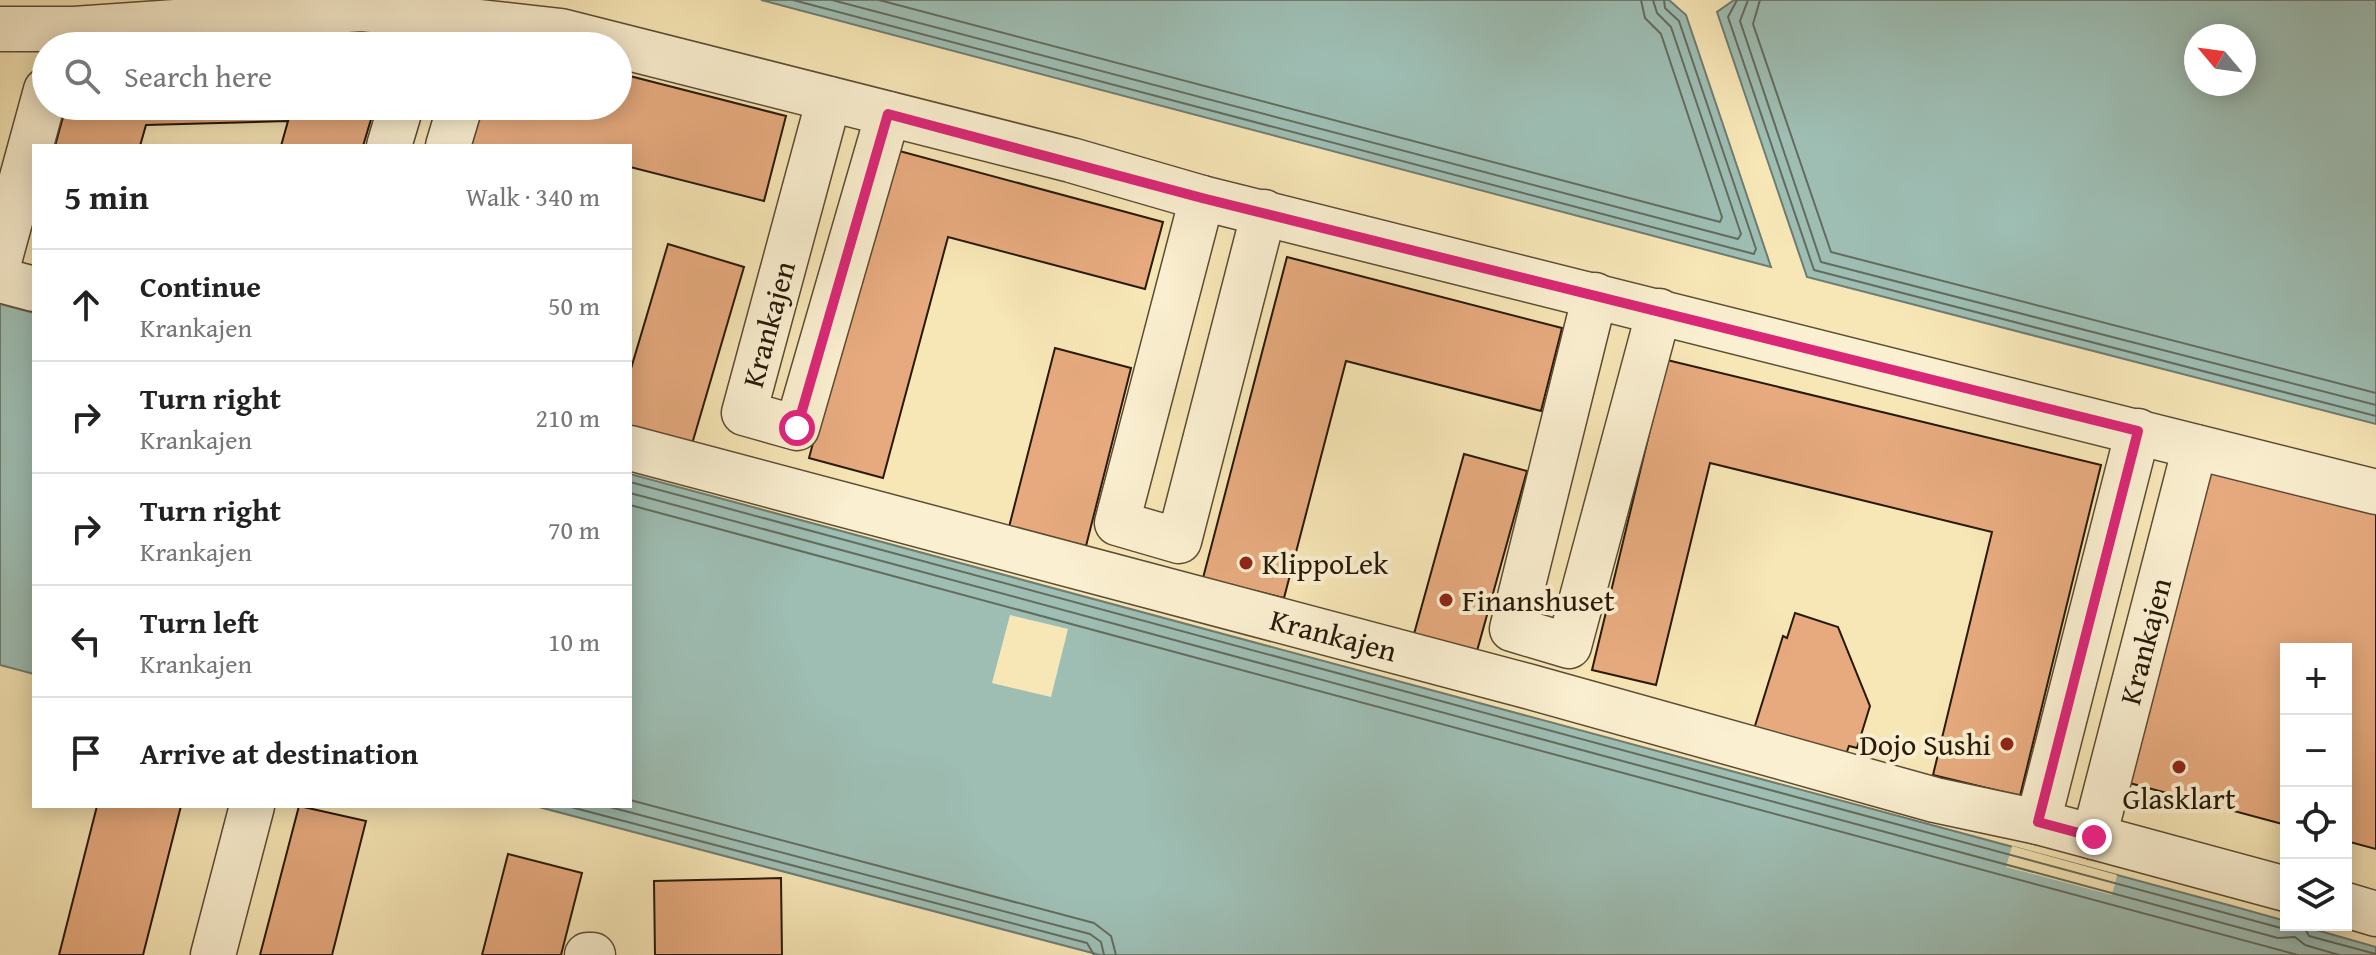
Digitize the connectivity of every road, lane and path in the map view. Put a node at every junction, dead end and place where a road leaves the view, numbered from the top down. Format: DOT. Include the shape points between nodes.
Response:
graph roads {
  1 [pos="0,29"];
  2 [pos="423,31"];
  3 [pos="115,32"];
  4 [pos="535,32"];
  5 [pos="565,32"];
  6 [pos="32,33"];
  7 [pos="632,49"];
  8 [pos="829,99"];
  9 [pos="888,114"];
  10 [pos="38,120"];
  11 [pos="397,120"];
  12 [pos="456,120"];
  13 [pos="390,144"];
  14 [pos="449,144"];
  15 [pos="1202,198"];
  16 [pos="1264,212"];
  17 [pos="0,258"];
  18 [pos="0,280"];
  19 [pos="32,288"];
  20 [pos="1595,295"];
  21 [pos="1659,311"];
  22 [pos="2138,431"];
  23 [pos="2195,447"];
  24 [pos="632,449"];
  25 [pos="2376,492"];
  26 [pos="251,808"];
  27 [pos="2038,822"];
  28 [pos="2094,837"];
  29 [pos="2280,887"];
  30 [pos="2352,907"];
  31 [pos="2376,914"];
  32 [pos="213,955"];
  1 -- 6 [label="street"];
  2 -- 3 [label="street" via="361,9"];
  4 -- 5 [label="street"];
  7 -- 8 [label="street"];
  8 -- 9 [label="street"];
  8 -- 9 [label="street, Krankajen" via="744,413 797,428"];
  9 -- 15 [label="street"];
  10 -- 17 [label="street"];
  11 -- 13 [label="street"];
  12 -- 14 [label="street"];
  15 -- 16 [label="street"];
  15 -- 16 [label="street" via="1117,523 1179,541"];
  16 -- 20 [label="street"];
  18 -- 19 [label="street"];
  20 -- 21 [label="street"];
  20 -- 21 [label="street" via="1512,629 1569,646"];
  21 -- 22 [label="street"];
  22 -- 23 [label="street"];
  22 -- 27 [label="street, Krankajen"];
  23 -- 25 [label="street"];
  23 -- 28 [label="street, Krankajen"];
  24 -- 27 [label="street, Krankajen" via="1935,800"];
  26 -- 32 [label="street"];
  27 -- 28 [label="street, Krankajen"];
  28 -- 29 [label="street, Krankajen"];
  30 -- 31 [label="street"];
}
